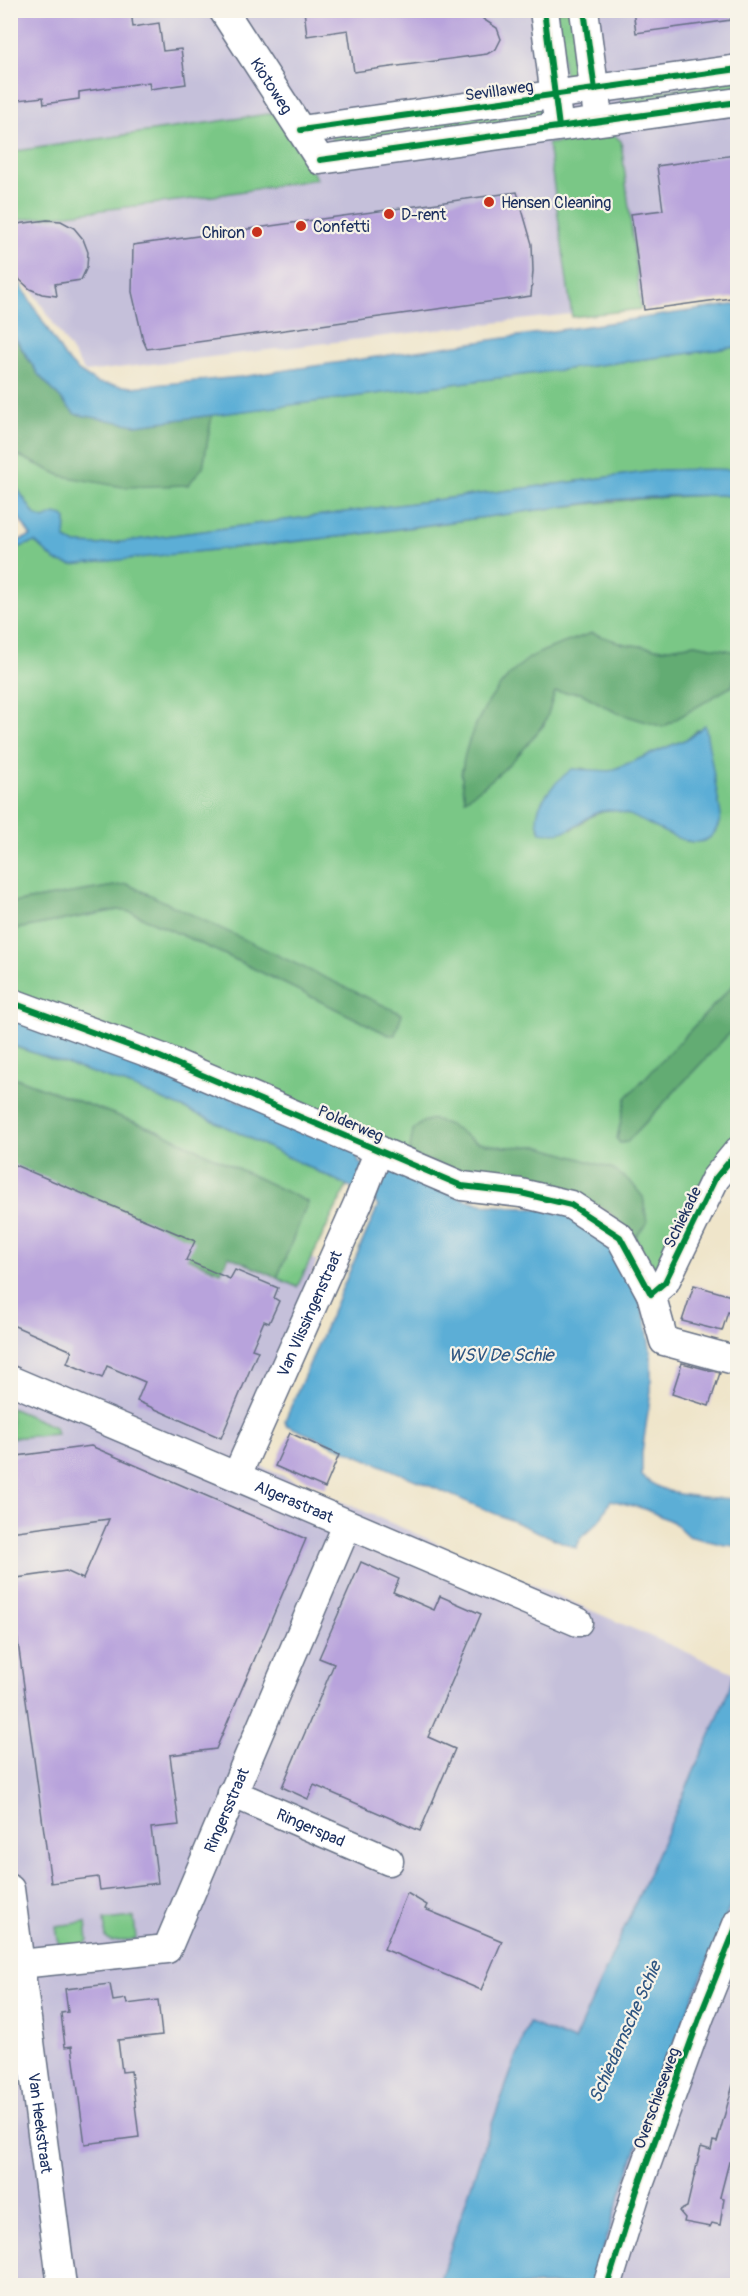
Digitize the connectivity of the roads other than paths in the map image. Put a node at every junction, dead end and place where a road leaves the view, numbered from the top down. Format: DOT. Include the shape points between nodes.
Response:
graph roads {
  1 [pos="223,10"];
  2 [pos="544,10"];
  3 [pos="584,10"];
  4 [pos="738,69"];
  5 [pos="595,90"];
  6 [pos="555,96"];
  7 [pos="738,102"];
  8 [pos="598,121"];
  9 [pos="559,128"];
  10 [pos="300,130"];
  11 [pos="10,1002"];
  12 [pos="738,1151"];
  13 [pos="377,1156"];
  14 [pos="651,1294"];
  15 [pos="738,1361"];
  16 [pos="10,1380"];
  17 [pos="237,1475"];
  18 [pos="346,1525"];
  19 [pos="578,1622"];
  20 [pos="232,1793"];
  21 [pos="389,1861"];
  22 [pos="10,1889"];
  23 [pos="736,1931"];
  24 [pos="15,1964"];
  25 [pos="62,2286"];
  26 [pos="607,2286"];
  1 -- 10 [label="street, Kiotoweg"];
  2 -- 6 [label="street"];
  3 -- 5 [label="street"];
  4 -- 5 [label="street, Sevillaweg"];
  5 -- 6 [label="street, Sevillaweg"];
  5 -- 8 [label="street"];
  6 -- 9 [label="street"];
  6 -- 10 [label="street, Sevillaweg"];
  7 -- 8 [label="street"];
  8 -- 9 [label="street"];
  9 -- 10 [label="street, Kiotoweg" via="320,160"];
  11 -- 13 [label="street, Polderweg" via="160,1057"];
  12 -- 14 [label="street, Schiekade" via="715,1179 664,1282"];
  13 -- 14 [label="street, Polderweg" via="462,1186 520,1192 571,1205 620,1238"];
  13 -- 17 [label="street, Van Vlissingenstraat"];
  14 -- 15 [label="street, Polderweg" via="664,1341"];
  16 -- 17 [label="street, Algerastraat"];
  17 -- 18 [label="street, Algerastraat"];
  18 -- 19 [label="street, Algerastraat"];
  18 -- 20 [label="street, Ringersstraat"];
  20 -- 21 [label="street, Ringerspad"];
  20 -- 24 [label="street, Ringersstraat" via="167,1949"];
  22 -- 24 [label="street, Van Heekstraat"];
  23 -- 26 [label="street, Overschieseweg" via="700,2016"];
  24 -- 25 [label="street, Van Heekstraat"];
}
